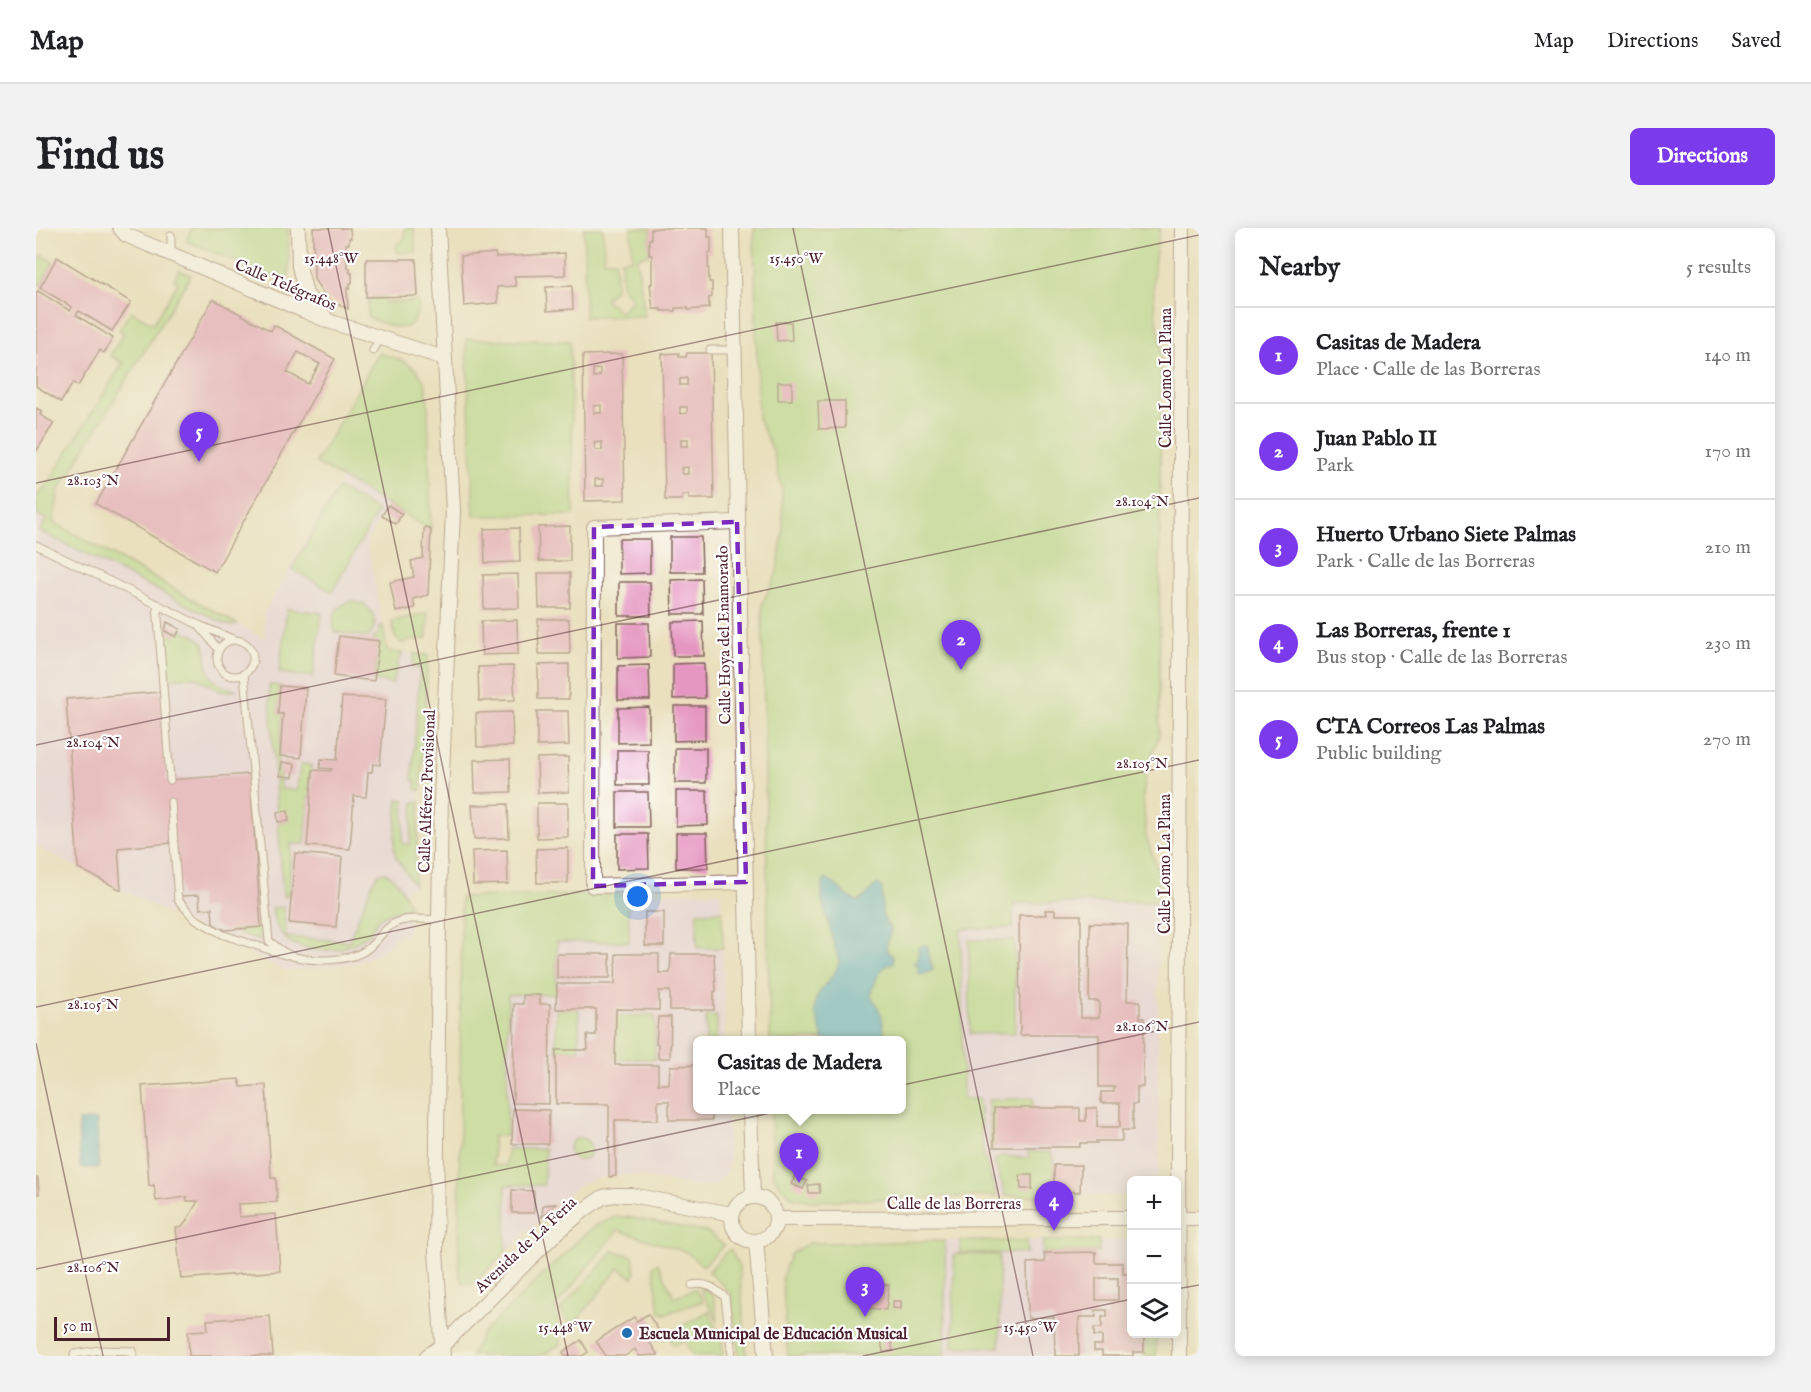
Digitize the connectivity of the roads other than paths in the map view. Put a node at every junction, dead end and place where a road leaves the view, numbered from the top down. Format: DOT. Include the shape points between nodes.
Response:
graph roads {
  1 [pos="120,228"];
  2 [pos="298,228"];
  3 [pos="438,228"];
  4 [pos="732,228"];
  5 [pos="1182,228"];
  6 [pos="171,235"];
  7 [pos="171,253"];
  8 [pos="328,321"];
  9 [pos="380,338"];
  10 [pos="710,350"];
  11 [pos="735,350"];
  12 [pos="373,351"];
  13 [pos="444,358"];
  14 [pos="737,522"];
  15 [pos="36,544"];
  16 [pos="157,604"];
  17 [pos="199,625"];
  18 [pos="235,640"];
  19 [pos="219,650"];
  20 [pos="244,674"];
  21 [pos="170,780"];
  22 [pos="171,802"];
  23 [pos="746,882"];
  24 [pos="439,920"];
  25 [pos="269,940"];
  26 [pos="261,947"];
  27 [pos="290,956"];
  28 [pos="749,1036"];
  29 [pos="750,1114"];
  30 [pos="1178,1176"];
  31 [pos="753,1196"];
  32 [pos="732,1214"];
  33 [pos="1127,1218"];
  34 [pos="1181,1218"];
  35 [pos="1199,1218"];
  36 [pos="777,1219"];
  37 [pos="1178,1230"];
  38 [pos="756,1241"];
  39 [pos="692,1285"];
  40 [pos="443,1350"];
  41 [pos="74,1356"];
  42 [pos="133,1356"];
  43 [pos="427,1356"];
  44 [pos="732,1356"];
  45 [pos="766,1356"];
  46 [pos="1179,1356"];
  1 -- 7 [label="street, Calle Telégrafos"];
  2 -- 8 [label="street" via="299,266 306,294"];
  3 -- 13 [label="street, Calle Alférez Provisional"];
  4 -- 11 [label="street, Calle Hoya del Enamorado"];
  5 -- 30 [label="street, Calle Lomo La Plana"];
  6 -- 7 [label="lane"];
  7 -- 8 [label="street, Calle Telégrafos"];
  8 -- 9 [label="street, Calle Telégrafos"];
  9 -- 12 [label="lane"];
  9 -- 13 [label="street, Calle Telégrafos"];
  10 -- 11 [label="lane"];
  11 -- 14 [label="street, Calle Hoya del Enamorado"];
  13 -- 24 [label="street, Calle Alférez Provisional" via="453,510"];
  14 -- 23 [label="street, Calle Hoya del Enamorado"];
  14 -- 23 [label="street" via="594,526 593,886"];
  15 -- 16 [label="lane"];
  16 -- 17 [label="lane"];
  16 -- 21 [label="lane"];
  17 -- 18 [label="lane"];
  17 -- 19 [label="lane"];
  18 -- 19 [label="lane"];
  18 -- 20 [label="lane" via="246,643 253,653 252,665"];
  19 -- 20 [label="lane" via="217,660 222,671 232,676"];
  20 -- 25 [label="lane"];
  22 -- 26 [label="lane" via="178,900 194,918 224,935"];
  23 -- 28 [label="street, Calle Hoya del Enamorado"];
  24 -- 27 [label="lane" via="393,924 369,948 346,958"];
  24 -- 40 [label="street, Calle Alférez Provisional" via="436,1251"];
  25 -- 26 [label="lane"];
  25 -- 27 [label="lane"];
  26 -- 27 [label="lane"];
  29 -- 31 [label="street"];
  31 -- 32 [label="street" via="743,1199"];
  31 -- 36 [label="street" via="765,1198 774,1207"];
  32 -- 38 [label="street" via="737,1234"];
  32 -- 40 [label="street, Avenida de La Feria" via="631,1195 603,1197 554,1235"];
  33 -- 36 [label="street, Calle de las Borreras"];
  34 -- 35 [label="street"];
  36 -- 38 [label="street" via="767,1238"];
  37 -- 46 [label="street, Calle Lomo La Plana"];
  38 -- 45 [label="street"];
  39 -- 44 [label="lane" via="711,1286 726,1297"];
  40 -- 43 [label="street, Avenida de La Feria"];
  41 -- 42 [label="lane" via="100,1350 133,1351"];
}
